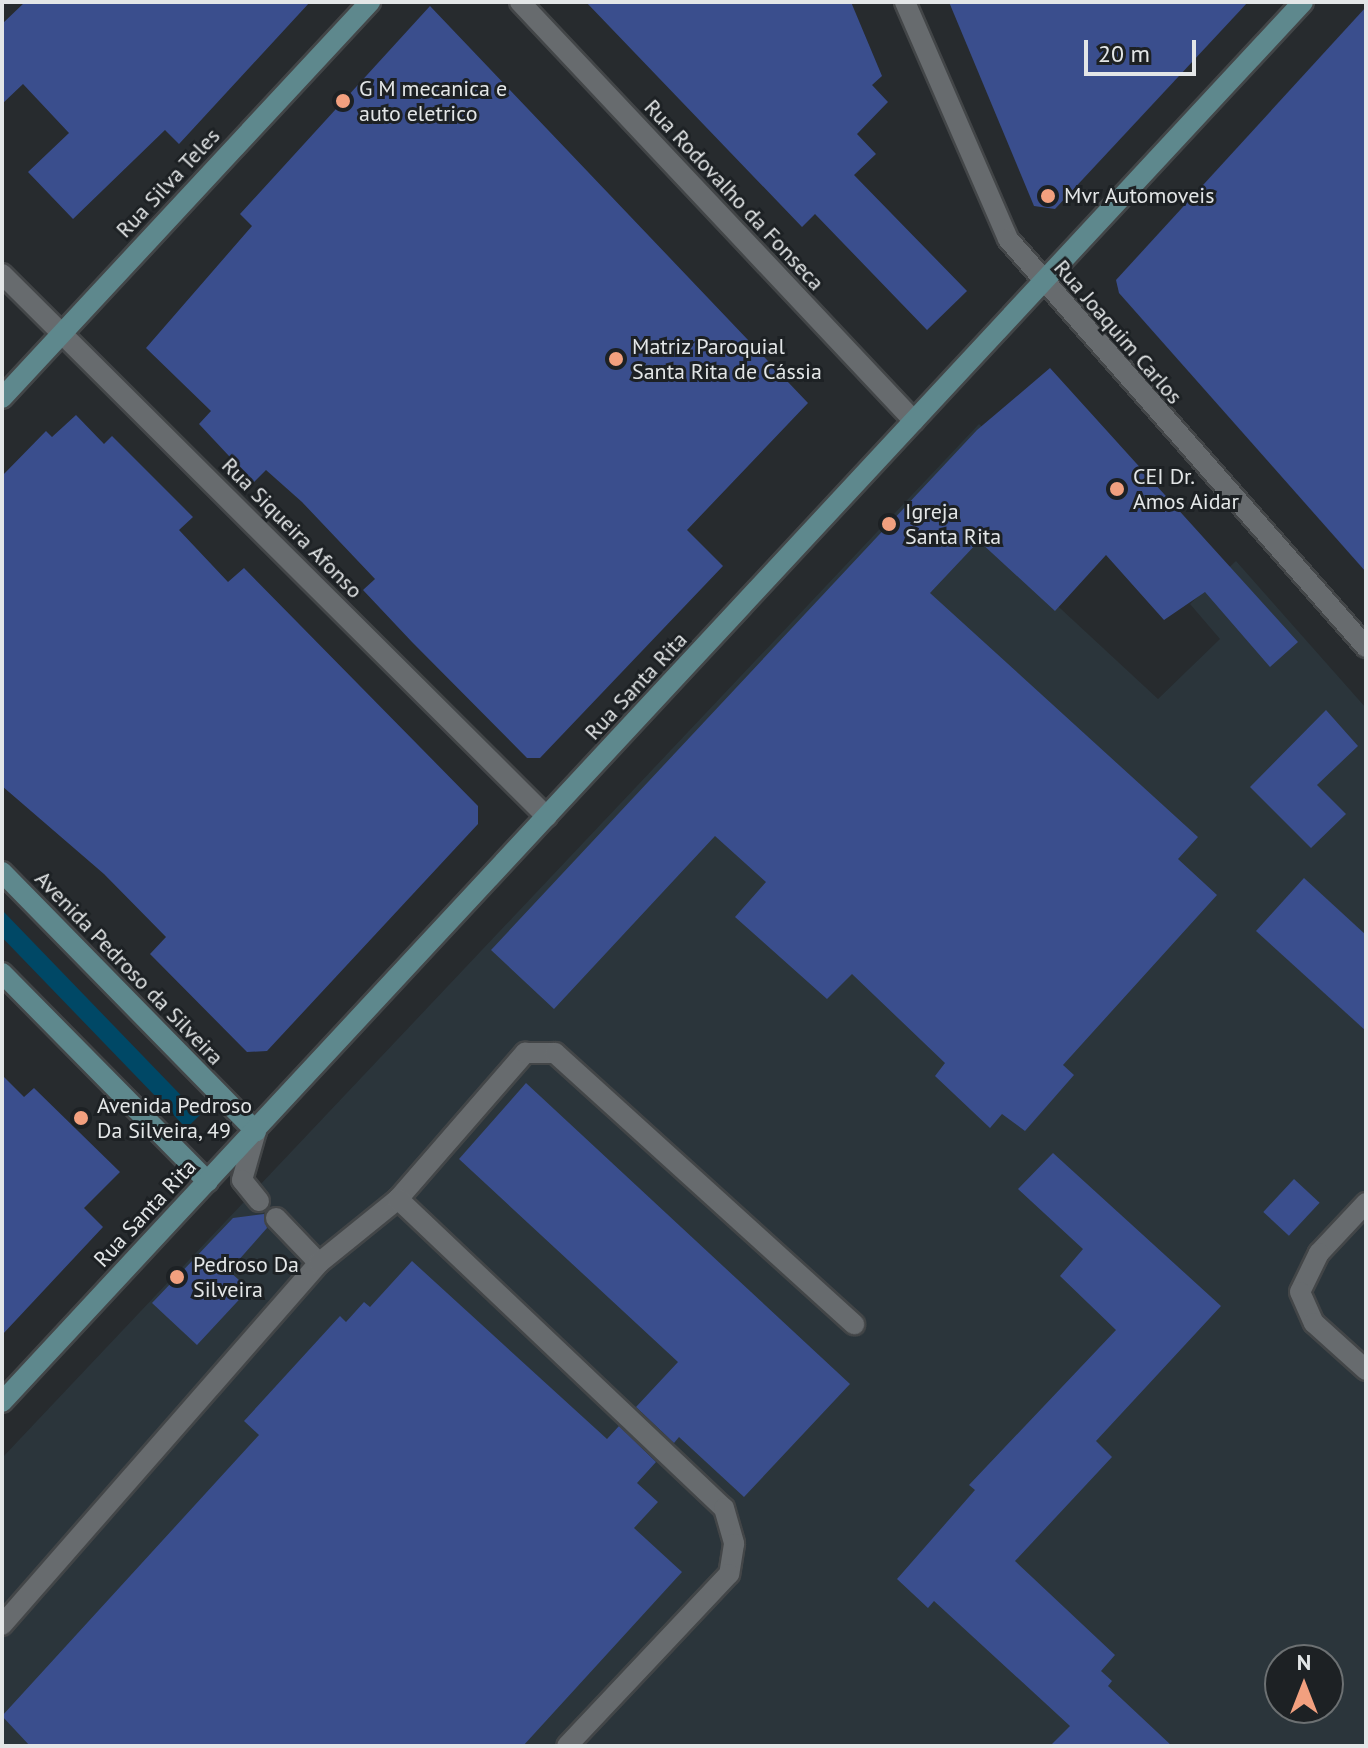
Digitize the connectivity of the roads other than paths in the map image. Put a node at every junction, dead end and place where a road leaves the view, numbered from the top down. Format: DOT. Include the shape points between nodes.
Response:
graph roads {
  1 [pos="370,2"];
  2 [pos="520,2"];
  3 [pos="905,2"];
  4 [pos="1303,2"];
  5 [pos="2,274"];
  6 [pos="1044,286"];
  7 [pos="62,333"];
  8 [pos="2,398"];
  9 [pos="914,421"];
  10 [pos="1366,647"];
  11 [pos="547,817"];
  12 [pos="2,872"];
  13 [pos="2,973"];
  14 [pos="256,1131"];
  15 [pos="242,1180"];
  16 [pos="208,1182"];
  17 [pos="398,1199"];
  18 [pos="259,1201"];
  19 [pos="1366,1203"];
  20 [pos="276,1218"];
  21 [pos="319,1263"];
  22 [pos="854,1324"];
  23 [pos="1366,1370"];
  24 [pos="2,1402"];
  25 [pos="2,1625"];
  26 [pos="567,1746"];
  1 -- 7 [label="main road, Rua Silva Teles"];
  2 -- 9 [label="street, Rua Rodovalho da Fonseca"];
  3 -- 6 [label="street, Rua Joaquim Carlos" via="1008,239"];
  4 -- 6 [label="main road, Rua Santa Rita"];
  5 -- 7 [label="street, Rua Siqueira Afonso"];
  6 -- 9 [label="main road, Rua Santa Rita"];
  6 -- 10 [label="street, Rua Joaquim Carlos"];
  7 -- 8 [label="main road, Rua Silva Teles"];
  7 -- 11 [label="street, Rua Siqueira Afonso"];
  9 -- 11 [label="main road, Rua Santa Rita"];
  11 -- 14 [label="main road, Rua Santa Rita"];
  12 -- 14 [label="main road, Avenida Pedroso da Silveira"];
  13 -- 16 [label="main road"];
  14 -- 15 [label="street"];
  14 -- 16 [label="main road, Rua Santa Rita"];
  15 -- 16 [label="street"];
  15 -- 18 [label="street"];
  16 -- 24 [label="main road, Rua Santa Rita"];
  17 -- 21 [label="street"];
  17 -- 22 [label="street" via="525,1053 555,1053"];
  17 -- 26 [label="street" via="724,1508 734,1544 729,1574"];
  19 -- 23 [label="street" via="1319,1253 1300,1292 1314,1323"];
  20 -- 21 [label="street"];
  21 -- 25 [label="street"];
}
